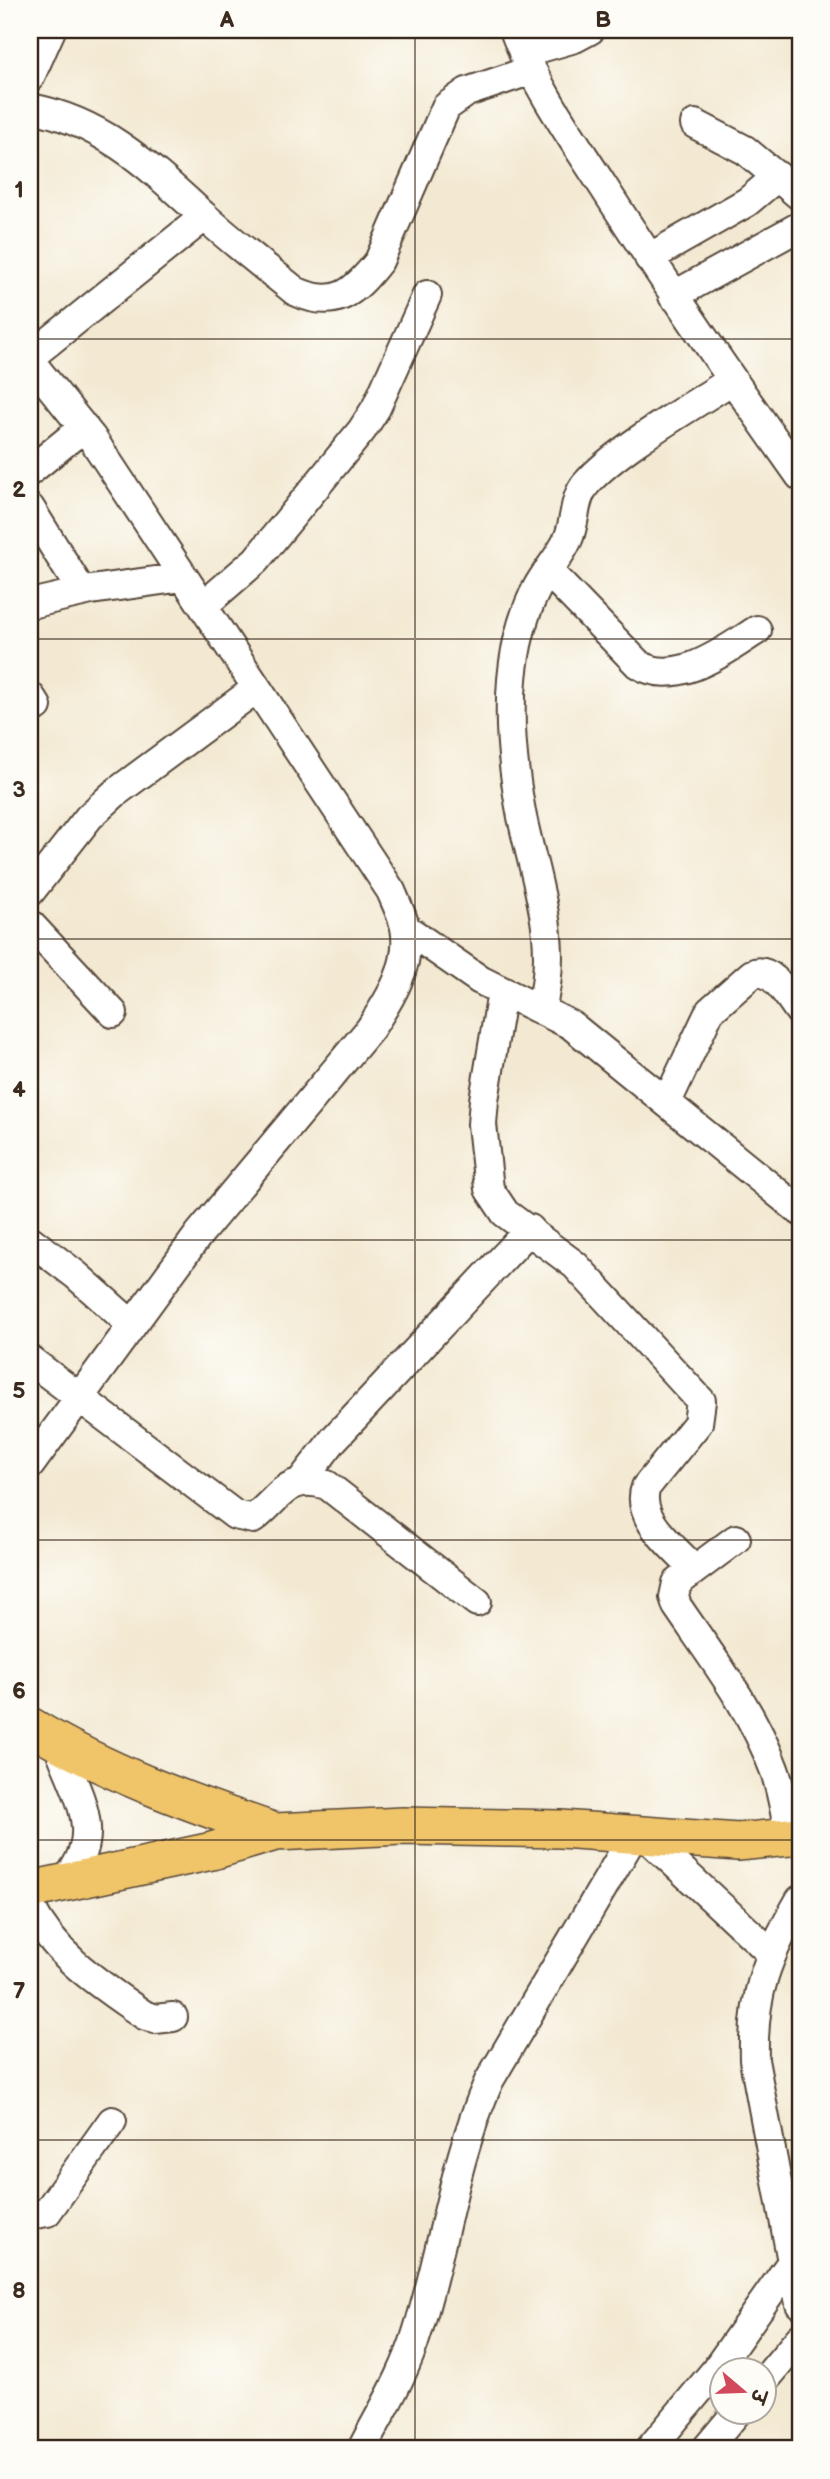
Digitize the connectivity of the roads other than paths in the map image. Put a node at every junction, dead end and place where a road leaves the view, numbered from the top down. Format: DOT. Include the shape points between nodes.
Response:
graph roads {
  1 [pos="51,30"];
  2 [pos="590,30"];
  3 [pos="523,51"];
  4 [pos="30,77"];
  5 [pos="30,108"];
  6 [pos="695,124"];
  7 [pos="778,176"];
  8 [pos="800,196"];
  9 [pos="204,216"];
  10 [pos="800,226"];
  11 [pos="649,258"];
  12 [pos="427,295"];
  13 [pos="673,296"];
  14 [pos="30,359"];
  15 [pos="732,380"];
  16 [pos="84,427"];
  17 [pos="30,471"];
  18 [pos="800,476"];
  19 [pos="30,508"];
  20 [pos="548,571"];
  21 [pos="183,576"];
  22 [pos="82,592"];
  23 [pos="30,604"];
  24 [pos="203,606"];
  25 [pos="757,630"];
  26 [pos="257,688"];
  27 [pos="30,892"];
  28 [pos="30,924"];
  29 [pos="405,928"];
  30 [pos="502,992"];
  31 [pos="541,1009"];
  32 [pos="800,1012"];
  33 [pos="113,1013"];
  34 [pos="667,1102"];
  35 [pos="800,1212"];
  36 [pos="530,1229"];
  37 [pos="30,1240"];
  38 [pos="132,1325"];
  39 [pos="30,1360"];
  40 [pos="80,1396"];
  41 [pos="30,1465"];
  42 [pos="302,1480"];
  43 [pos="736,1539"];
  44 [pos="693,1568"];
  45 [pos="477,1602"];
  46 [pos="44,1735"];
  47 [pos="275,1832"];
  48 [pos="639,1833"];
  49 [pos="795,1837"];
  50 [pos="46,1887"];
  51 [pos="800,1900"];
  52 [pos="33,1924"];
  53 [pos="772,1954"];
  54 [pos="173,2017"];
  55 [pos="112,2121"];
  56 [pos="774,2172"];
  57 [pos="800,2199"];
  58 [pos="30,2216"];
  59 [pos="791,2263"];
  60 [pos="800,2304"];
  61 [pos="800,2338"];
  62 [pos="778,2364"];
  63 [pos="726,2426"];
  64 [pos="362,2449"];
  65 [pos="650,2449"];
  66 [pos="706,2449"];
  1 -- 4 [label="street"];
  2 -- 3 [label="street" via="564,42"];
  3 -- 9 [label="street" via="446,107 379,261 364,281 340,298 318,300 295,291"];
  3 -- 11 [label="street"];
  5 -- 9 [label="street" via="95,128"];
  6 -- 7 [label="street" via="746,150"];
  7 -- 8 [label="street"];
  7 -- 11 [label="street" via="747,202"];
  9 -- 14 [label="street"];
  10 -- 13 [label="street"];
  11 -- 13 [label="street"];
  12 -- 24 [label="street" via="362,430 257,560"];
  13 -- 15 [label="street"];
  14 -- 16 [label="street"];
  15 -- 18 [label="street"];
  15 -- 20 [label="street" via="620,455 585,485 569,537"];
  16 -- 17 [label="street"];
  16 -- 21 [label="street"];
  19 -- 22 [label="street"];
  20 -- 25 [label="street" via="649,671 668,673 704,662"];
  20 -- 31 [label="street" via="525,620 512,689 512,733 522,814 549,932 548,983"];
  21 -- 22 [label="street"];
  21 -- 24 [label="street"];
  22 -- 23 [label="street"];
  24 -- 26 [label="street"];
  26 -- 27 [label="street" via="115,793 89,817"];
  26 -- 29 [label="street" via="391,891"];
  28 -- 33 [label="street"];
  29 -- 30 [label="street"];
  29 -- 38 [label="street" via="404,966 370,1029 199,1234"];
  30 -- 31 [label="street"];
  30 -- 36 [label="street" via="484,1100 489,1189 505,1213"];
  31 -- 34 [label="street" via="595,1043"];
  32 -- 34 [label="street" via="771,975 752,974 710,1011"];
  34 -- 35 [label="street"];
  36 -- 42 [label="street" via="334,1439"];
  36 -- 44 [label="street" via="575,1265 701,1401 698,1423 643,1496 651,1521"];
  37 -- 38 [label="street"];
  38 -- 40 [label="street"];
  39 -- 40 [label="street"];
  40 -- 41 [label="street"];
  40 -- 42 [label="street" via="245,1519 253,1519"];
  42 -- 45 [label="street" via="327,1485 342,1494"];
  43 -- 44 [label="street"];
  44 -- 49 [label="street" via="677,1583 677,1606 744,1703 775,1772"];
  46 -- 47 [label="main road" via="131,1779"];
  46 -- 50 [label="street" via="85,1806 88,1835 73,1873"];
  47 -- 48 [label="main road" via="403,1826"];
  47 -- 50 [label="main road" via="212,1851"];
  48 -- 49 [label="main road" via="738,1842"];
  48 -- 53 [label="street"];
  48 -- 64 [label="street" via="480,2101 461,2153 416,2337"];
  51 -- 53 [label="street"];
  52 -- 54 [label="street" via="75,1966 144,2015"];
  53 -- 56 [label="street" via="757,1992 752,2024"];
  55 -- 58 [label="street" via="47,2212"];
  56 -- 57 [label="street"];
  56 -- 59 [label="street"];
  59 -- 60 [label="street"];
  59 -- 65 [label="street" via="715,2371"];
  61 -- 62 [label="street"];
  63 -- 66 [label="street"];
}
